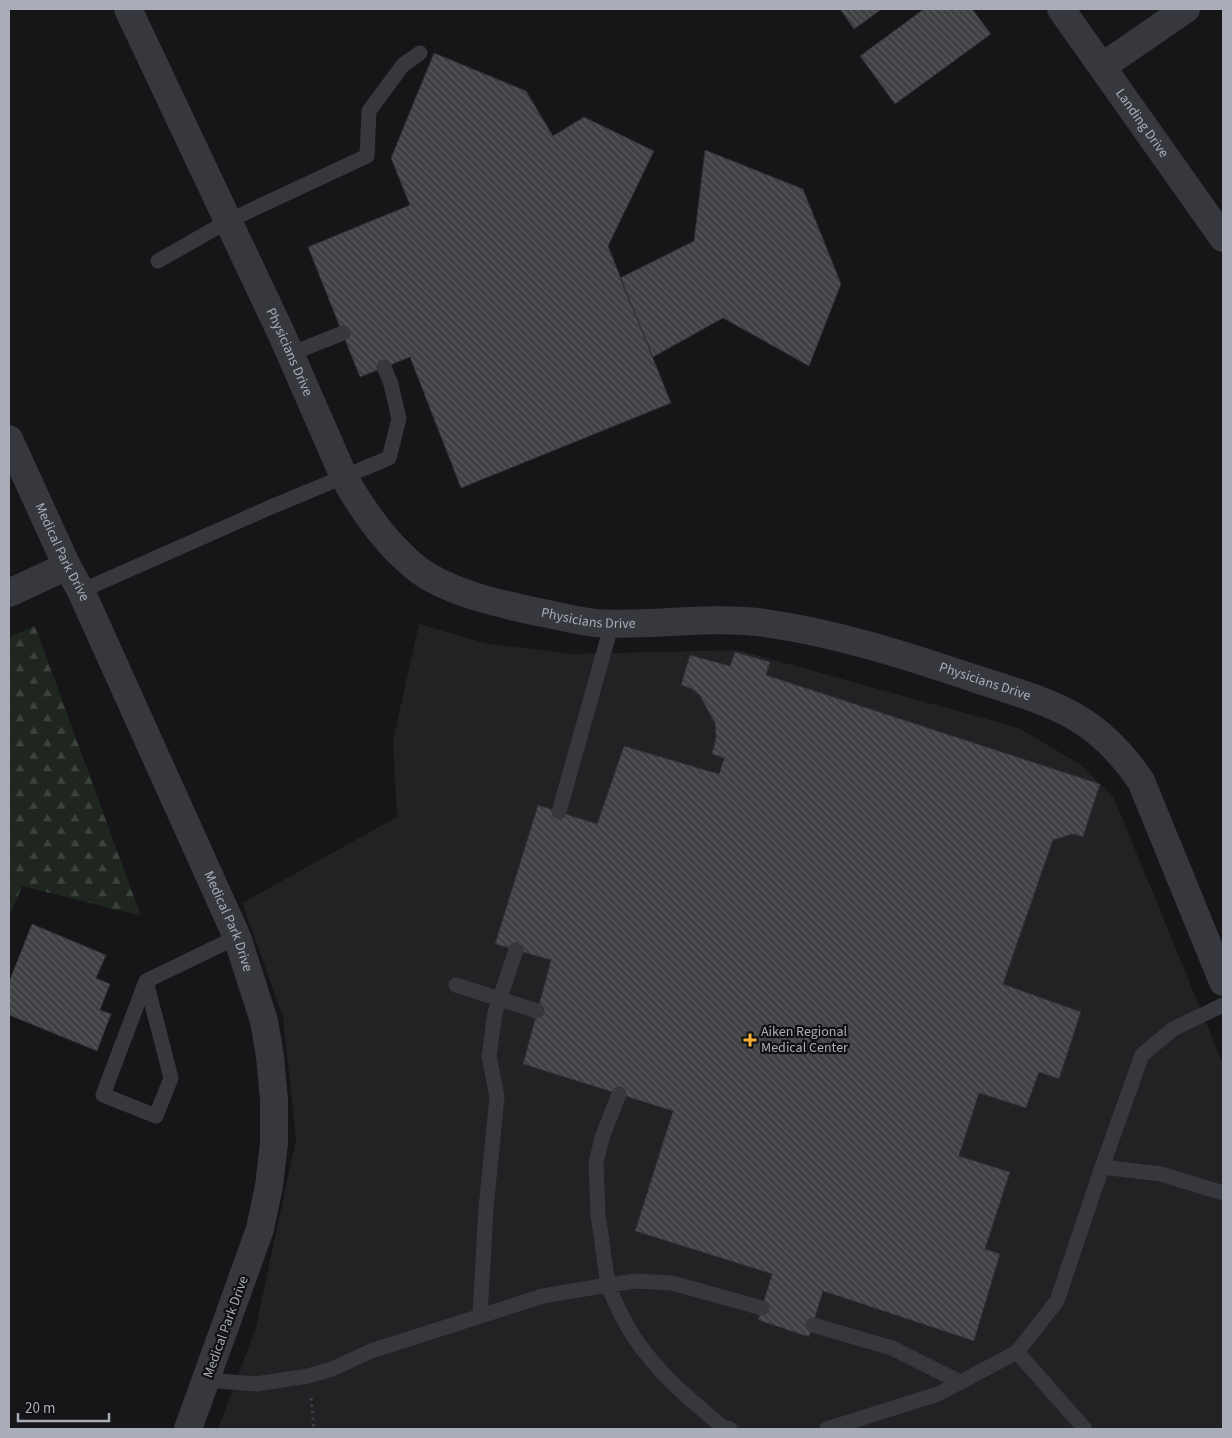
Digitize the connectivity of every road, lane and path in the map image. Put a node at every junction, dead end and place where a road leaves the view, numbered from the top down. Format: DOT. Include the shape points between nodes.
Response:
graph roads {
  1 [pos="128,9"];
  2 [pos="1062,9"];
  3 [pos="1186,9"];
  4 [pos="420,53"];
  5 [pos="1103,66"];
  6 [pos="228,221"];
  7 [pos="1223,238"];
  8 [pos="158,261"];
  9 [pos="343,333"];
  10 [pos="290,354"];
  11 [pos="384,367"];
  12 [pos="9,440"];
  13 [pos="344,477"];
  14 [pos="67,566"];
  15 [pos="81,591"];
  16 [pos="9,593"];
  17 [pos="612,623"];
  18 [pos="559,812"];
  19 [pos="237,937"];
  20 [pos="516,950"];
  21 [pos="146,980"];
  22 [pos="1223,982"];
  23 [pos="456,985"];
  24 [pos="500,998"];
  25 [pos="1223,1005"];
  26 [pos="538,1011"];
  27 [pos="619,1094"];
  28 [pos="1102,1167"];
  29 [pos="1223,1193"];
  30 [pos="608,1285"];
  31 [pos="762,1308"];
  32 [pos="480,1316"];
  33 [pos="813,1325"];
  34 [pos="1017,1352"];
  35 [pos="308,1376"];
  36 [pos="207,1380"];
  37 [pos="960,1382"];
  38 [pos="188,1429"];
  39 [pos="314,1429"];
  40 [pos="725,1429"];
  41 [pos="826,1429"];
  42 [pos="1086,1429"];
  1 -- 6 [label="street, Physicians Drive"];
  2 -- 5 [label="street, Landing Drive"];
  3 -- 5 [label="street"];
  4 -- 6 [label="lane" via="403,65 369,111 367,156"];
  5 -- 7 [label="street, Landing Drive"];
  6 -- 8 [label="lane"];
  6 -- 10 [label="street, Physicians Drive"];
  9 -- 10 [label="lane"];
  10 -- 13 [label="street, Physicians Drive"];
  11 -- 13 [label="lane" via="399,419 389,458"];
  12 -- 14 [label="street, Medical Park Drive"];
  13 -- 15 [label="lane"];
  13 -- 17 [label="street, Physicians Drive" via="401,556 421,572 467,594 522,609 594,623"];
  14 -- 15 [label="street, Medical Park Drive"];
  14 -- 16 [label="street"];
  15 -- 19 [label="street, Medical Park Drive"];
  17 -- 18 [label="lane"];
  17 -- 22 [label="street, Physicians Drive" via="708,620 801,629 858,642 1039,699 1090,724 1130,764 1141,781"];
  19 -- 21 [label="lane"];
  19 -- 36 [label="street, Medical Park Drive" via="264,1021 274,1100 274,1143 260,1229"];
  20 -- 24 [label="lane"];
  21 -- 21 [label="lane" via="103,1095 156,1116 171,1078"];
  23 -- 24 [label="lane"];
  24 -- 26 [label="lane"];
  24 -- 32 [label="lane" via="489,1056 497,1097"];
  25 -- 28 [label="lane" via="1173,1029 1142,1055"];
  27 -- 30 [label="lane" via="596,1163 598,1214"];
  28 -- 29 [label="lane" via="1161,1174"];
  28 -- 34 [label="lane" via="1057,1301"];
  30 -- 31 [label="lane" via="635,1281 672,1283"];
  30 -- 32 [label="lane" via="543,1296"];
  30 -- 40 [label="lane" via="634,1338 690,1399"];
  32 -- 35 [label="lane" via="371,1351"];
  33 -- 37 [label="lane" via="892,1348"];
  34 -- 37 [label="lane"];
  34 -- 42 [label="lane"];
  35 -- 36 [label="lane" via="256,1384"];
  35 -- 39 [label="path"];
  36 -- 38 [label="street, Medical Park Drive"];
  37 -- 41 [label="lane" via="938,1394"];
}
